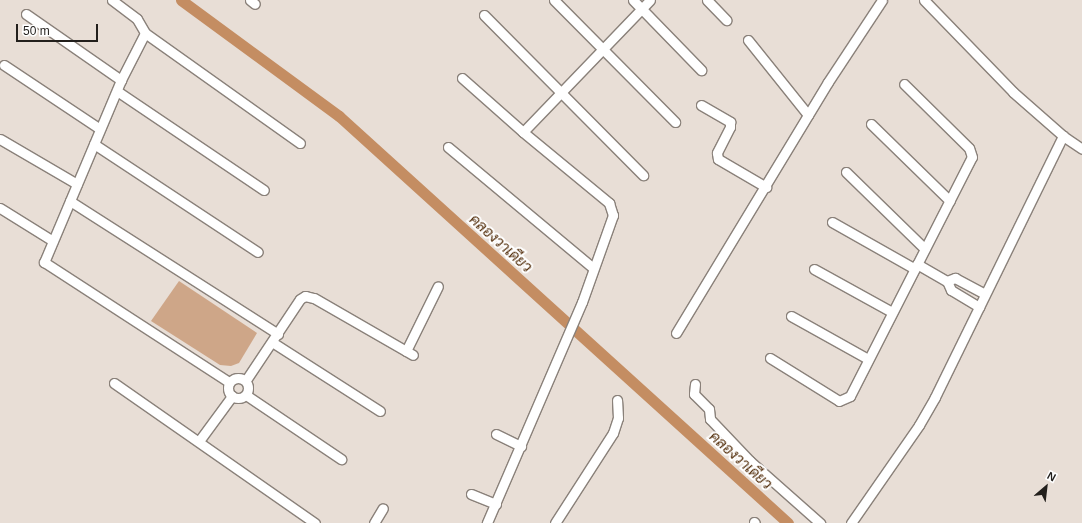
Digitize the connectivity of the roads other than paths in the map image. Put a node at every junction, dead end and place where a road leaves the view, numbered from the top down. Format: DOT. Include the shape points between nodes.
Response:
graph roads {
  1 [pos="112,0"];
  2 [pos="554,0"];
  3 [pos="633,0"];
  4 [pos="650,0"];
  5 [pos="707,0"];
  6 [pos="882,0"];
  7 [pos="924,0"];
  8 [pos="642,9"];
  9 [pos="26,14"];
  10 [pos="484,15"];
  11 [pos="726,20"];
  12 [pos="145,33"];
  13 [pos="748,40"];
  14 [pos="603,48"];
  15 [pos="4,65"];
  16 [pos="701,70"];
  17 [pos="462,78"];
  18 [pos="121,80"];
  19 [pos="904,84"];
  20 [pos="117,91"];
  21 [pos="562,92"];
  22 [pos="701,105"];
  23 [pos="808,115"];
  24 [pos="675,122"];
  25 [pos="872,124"];
  26 [pos="100,129"];
  27 [pos="522,132"];
  28 [pos="1063,136"];
  29 [pos="0,139"];
  30 [pos="300,143"];
  31 [pos="94,144"];
  32 [pos="448,147"];
  33 [pos="1082,149"];
  34 [pos="846,172"];
  35 [pos="643,175"];
  36 [pos="77,184"];
  37 [pos="766,187"];
  38 [pos="264,190"];
  39 [pos="70,201"];
  40 [pos="950,201"];
  41 [pos="0,208"];
  42 [pos="832,222"];
  43 [pos="53,241"];
  44 [pos="925,249"];
  45 [pos="258,252"];
  46 [pos="916,266"];
  47 [pos="592,267"];
  48 [pos="814,269"];
  49 [pos="947,281"];
  50 [pos="438,286"];
  51 [pos="985,294"];
  52 [pos="979,307"];
  53 [pos="892,312"];
  54 [pos="791,316"];
  55 [pos="676,333"];
  56 [pos="278,334"];
  57 [pos="272,342"];
  58 [pos="770,358"];
  59 [pos="868,359"];
  60 [pos="246,380"];
  61 [pos="229,382"];
  62 [pos="114,383"];
  63 [pos="695,384"];
  64 [pos="246,395"];
  65 [pos="232,396"];
  66 [pos="618,400"];
  67 [pos="380,411"];
  68 [pos="496,434"];
  69 [pos="199,441"];
  70 [pos="521,446"];
  71 [pos="341,459"];
  72 [pos="471,494"];
  73 [pos="496,504"];
  74 [pos="383,508"];
  75 [pos="315,523"];
  76 [pos="374,523"];
  77 [pos="486,523"];
  78 [pos="555,523"];
  79 [pos="820,523"];
  80 [pos="851,523"];
  1 -- 12 [label="street" via="137,19"];
  2 -- 14 [label="street"];
  3 -- 8 [label="street"];
  4 -- 8 [label="street"];
  5 -- 11 [label="street"];
  6 -- 23 [label="street"];
  7 -- 28 [label="street" via="1013,92"];
  8 -- 14 [label="street"];
  8 -- 16 [label="street"];
  9 -- 18 [label="street"];
  10 -- 21 [label="street"];
  12 -- 18 [label="street"];
  12 -- 30 [label="street"];
  13 -- 23 [label="street"];
  14 -- 21 [label="street"];
  14 -- 24 [label="street"];
  15 -- 26 [label="street"];
  17 -- 27 [label="street"];
  18 -- 20 [label="street"];
  19 -- 40 [label="street" via="969,148 972,157"];
  20 -- 26 [label="street"];
  20 -- 38 [label="street"];
  21 -- 27 [label="street"];
  21 -- 35 [label="street"];
  22 -- 37 [label="street" via="730,122 717,153 718,159"];
  23 -- 37 [label="street"];
  25 -- 40 [label="street"];
  26 -- 31 [label="street"];
  27 -- 47 [label="street" via="609,203 613,215"];
  28 -- 33 [label="street"];
  28 -- 51 [label="street"];
  29 -- 36 [label="street"];
  31 -- 36 [label="street"];
  31 -- 45 [label="street"];
  32 -- 47 [label="street"];
  34 -- 44 [label="street"];
  36 -- 39 [label="street"];
  37 -- 55 [label="street"];
  39 -- 43 [label="street"];
  39 -- 56 [label="street"];
  40 -- 44 [label="street"];
  41 -- 43 [label="street"];
  42 -- 46 [label="street"];
  43 -- 61 [label="street" via="44,262"];
  44 -- 46 [label="street"];
  46 -- 49 [label="street"];
  46 -- 53 [label="street"];
  47 -- 70 [label="street" via="582,302"];
  48 -- 53 [label="street"];
  49 -- 51 [label="street" via="955,278"];
  49 -- 52 [label="street" via="951,290"];
  50 -- 56 [label="street" via="409,353 314,298 306,296 300,299"];
  51 -- 52 [label="street"];
  52 -- 80 [label="street" via="919,425"];
  53 -- 59 [label="street"];
  54 -- 59 [label="street"];
  56 -- 57 [label="street"];
  57 -- 60 [label="street"];
  57 -- 67 [label="street"];
  58 -- 59 [label="street" via="839,401 850,396"];
  60 -- 61 [label="street" via="237,377"];
  60 -- 64 [label="street" via="249,389"];
  61 -- 65 [label="street" via="228,388"];
  62 -- 69 [label="street"];
  63 -- 79 [label="street" via="694,394 709,409 710,419 750,461"];
  64 -- 65 [label="street" via="238,398"];
  64 -- 71 [label="street"];
  65 -- 69 [label="street"];
  66 -- 78 [label="street" via="618,418 613,433"];
  68 -- 70 [label="street"];
  69 -- 75 [label="street"];
  70 -- 73 [label="street"];
  72 -- 73 [label="street"];
  73 -- 77 [label="street"];
  74 -- 76 [label="street"];
}
